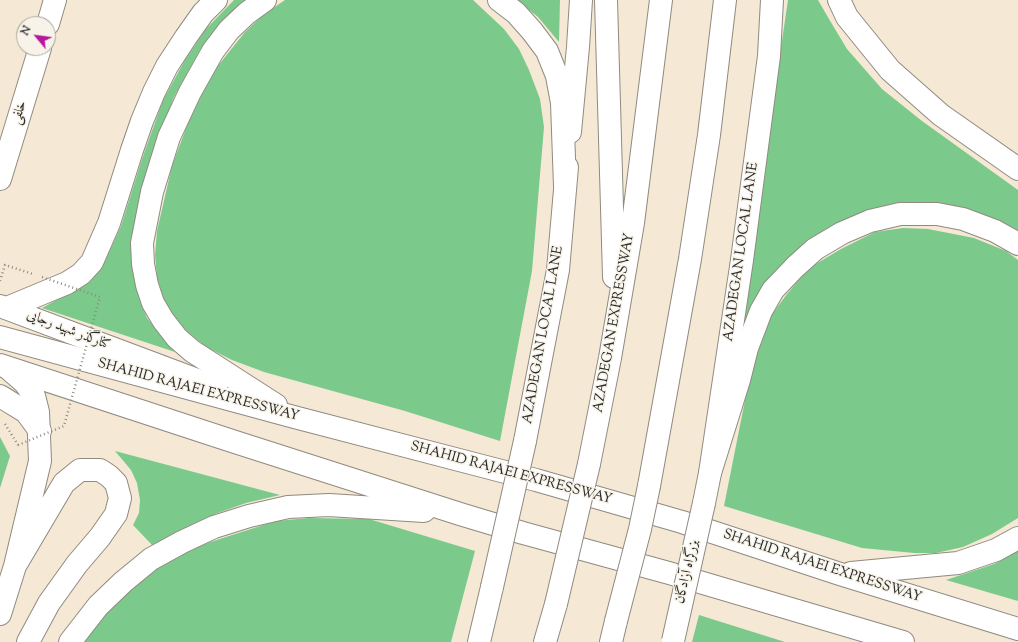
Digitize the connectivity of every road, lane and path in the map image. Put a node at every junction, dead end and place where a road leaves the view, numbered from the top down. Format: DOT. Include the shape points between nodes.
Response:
graph roads {
  1 [pos="55,0"];
  2 [pos="216,0"];
  3 [pos="265,0"];
  4 [pos="499,0"];
  5 [pos="581,0"];
  6 [pos="606,0"];
  7 [pos="661,0"];
  8 [pos="725,0"];
  9 [pos="772,0"];
  10 [pos="839,0"];
  11 [pos="50,16"];
  12 [pos="38,56"];
  13 [pos="1018,169"];
  14 [pos="0,179"];
  15 [pos="565,186"];
  16 [pos="1018,244"];
  17 [pos="0,281"];
  18 [pos="4,307"];
  19 [pos="616,324"];
  20 [pos="0,336"];
  21 [pos="4,366"];
  22 [pos="0,396"];
  23 [pos="294,417"];
  24 [pos="5,424"];
  25 [pos="40,431"];
  26 [pos="710,473"];
  27 [pos="704,503"];
  28 [pos="460,514"];
  29 [pos="1018,538"];
  30 [pos="15,566"];
  31 [pos="840,574"];
  32 [pos="0,614"];
  33 [pos="1018,629"];
  34 [pos="881,638"];
  35 [pos="28,642"];
  36 [pos="70,642"];
  37 [pos="479,642"];
  38 [pos="545,642"];
  39 [pos="611,642"];
  40 [pos="672,642"];
  41 [pos="903,642"];
  1 -- 11 [label="main road"];
  2 -- 18 [label="main road" via="186,37 154,92 92,262 81,274 67,283"];
  3 -- 23 [label="main road" via="229,30 213,51 169,137 152,192 142,243 143,264 153,303 177,338 192,351"];
  4 -- 15 [label="main road" via="516,13 532,31 547,51 557,76 562,103"];
  5 -- 15 [label="main road, AZADEGAN LOCAL LANE"];
  6 -- 19 [label="main road"];
  7 -- 19 [label="main road, AZADEGAN EXPRESSWAY" via="633,223"];
  8 -- 39 [label="main road, bridge" via="709,135 690,259 649,486"];
  9 -- 26 [label="main road, AZADEGAN LOCAL LANE" via="769,56"];
  10 -- 13 [label="main road" via="848,18 890,70 942,115"];
  12 -- 14 [label="main road, خلفی"];
  15 -- 37 [label="main road, AZADEGAN LOCAL LANE, bridge" via="558,270 525,441"];
  16 -- 26 [label="main road" via="995,231 963,219 937,214 900,214 870,221 815,249 773,290 761,311 747,348"];
  17 -- 24 [label="path, bridge" via="5,265 100,297 64,426 18,445"];
  18 -- 23 [label="main road, کنارگذر شهید رجایی"];
  19 -- 38 [label="main road, AZADEGAN EXPRESSWAY, bridge" via="589,464"];
  20 -- 23 [label="main road, SHAHID RAJAEI EXPRESSWAY"];
  21 -- 25 [label="main road" via="25,383 34,396"];
  21 -- 28 [label="main road"];
  22 -- 25 [label="main road" via="26,412"];
  23 -- 31 [label="main road, SHAHID RAJAEI EXPRESSWAY" via="536,480 682,522"];
  25 -- 30 [label="main road" via="40,461"];
  26 -- 27 [label="main road, AZADEGAN LOCAL LANE"];
  27 -- 40 [label="main road, بزرگراه آزادگان, bridge"];
  28 -- 34 [label="main road" via="669,573"];
  28 -- 36 [label="main road" via="329,505 288,507 214,527 151,559 128,577 98,606"];
  29 -- 31 [label="main road" via="996,550 958,563"];
  30 -- 32 [label="main road"];
  30 -- 35 [label="main road" via="64,483 80,470 100,470 109,476 116,484 120,498 116,514 49,603"];
  31 -- 33 [label="main road, SHAHID RAJAEI EXPRESSWAY"];
  34 -- 41 [label="main road"];
}
